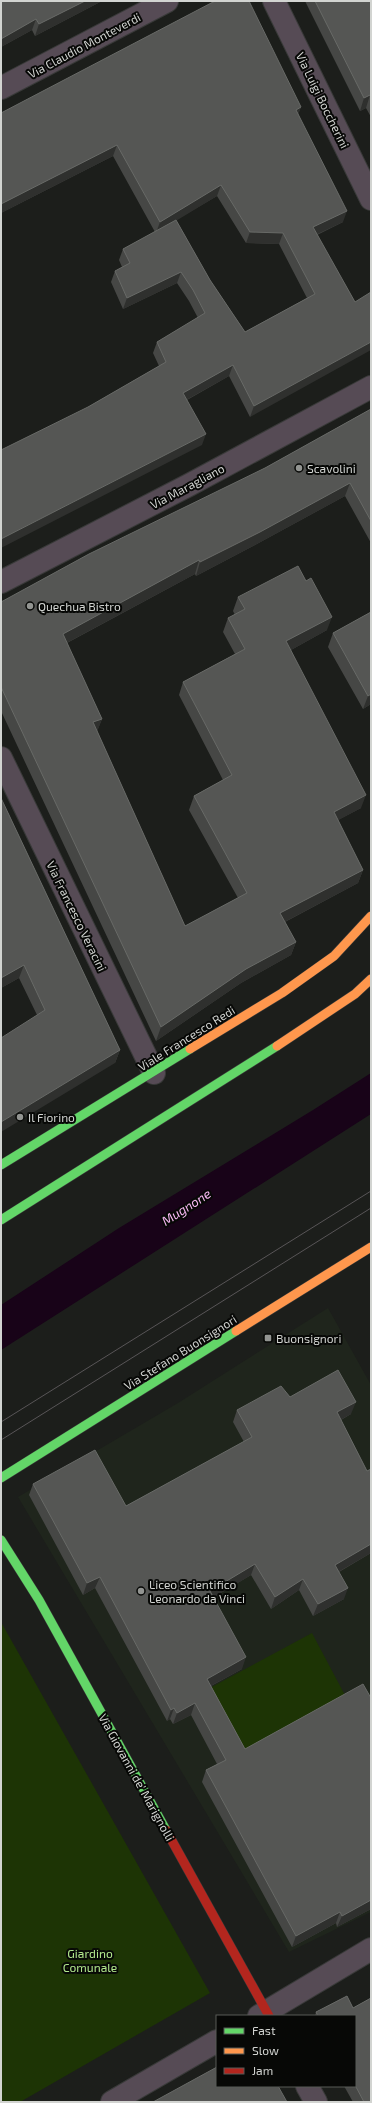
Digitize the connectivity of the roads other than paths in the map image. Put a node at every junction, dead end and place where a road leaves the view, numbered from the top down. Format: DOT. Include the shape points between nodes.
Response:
graph roads {
  1 [pos="167,1"];
  2 [pos="274,1"];
  3 [pos="1,88"];
  4 [pos="371,199"];
  5 [pos="371,387"];
  6 [pos="1,582"];
  7 [pos="1,758"];
  8 [pos="371,916"];
  9 [pos="371,979"];
  10 [pos="154,1073"];
  11 [pos="1,1165"];
  12 [pos="1,1220"];
  13 [pos="371,1247"];
  14 [pos="1,1478"];
  15 [pos="1,1540"];
  16 [pos="371,1949"];
  17 [pos="265,2014"];
  18 [pos="216,2042"];
  19 [pos="308,2087"];
  20 [pos="112,2102"];
  21 [pos="316,2102"];
  1 -- 3 [label="street, Via Claudio Monteverdi"];
  2 -- 4 [label="street, Via Luigi Boccherini"];
  5 -- 6 [label="street, Via Maragliano"];
  7 -- 10 [label="street, Via Francesco Veracini"];
  8 -- 10 [label="street, Viale Francesco Redi" via="348,944 321,966"];
  9 -- 12 [label="street" via="355,994 314,1023"];
  10 -- 11 [label="street, Viale Francesco Redi"];
  13 -- 14 [label="street, Via Stefano Buonsignori"];
  15 -- 17 [label="street, Via Giovanni de' Marignolli" via="43,1607"];
  16 -- 17 [label="street"];
  18 -- 20 [label="street"];
  19 -- 21 [label="street"];
}
